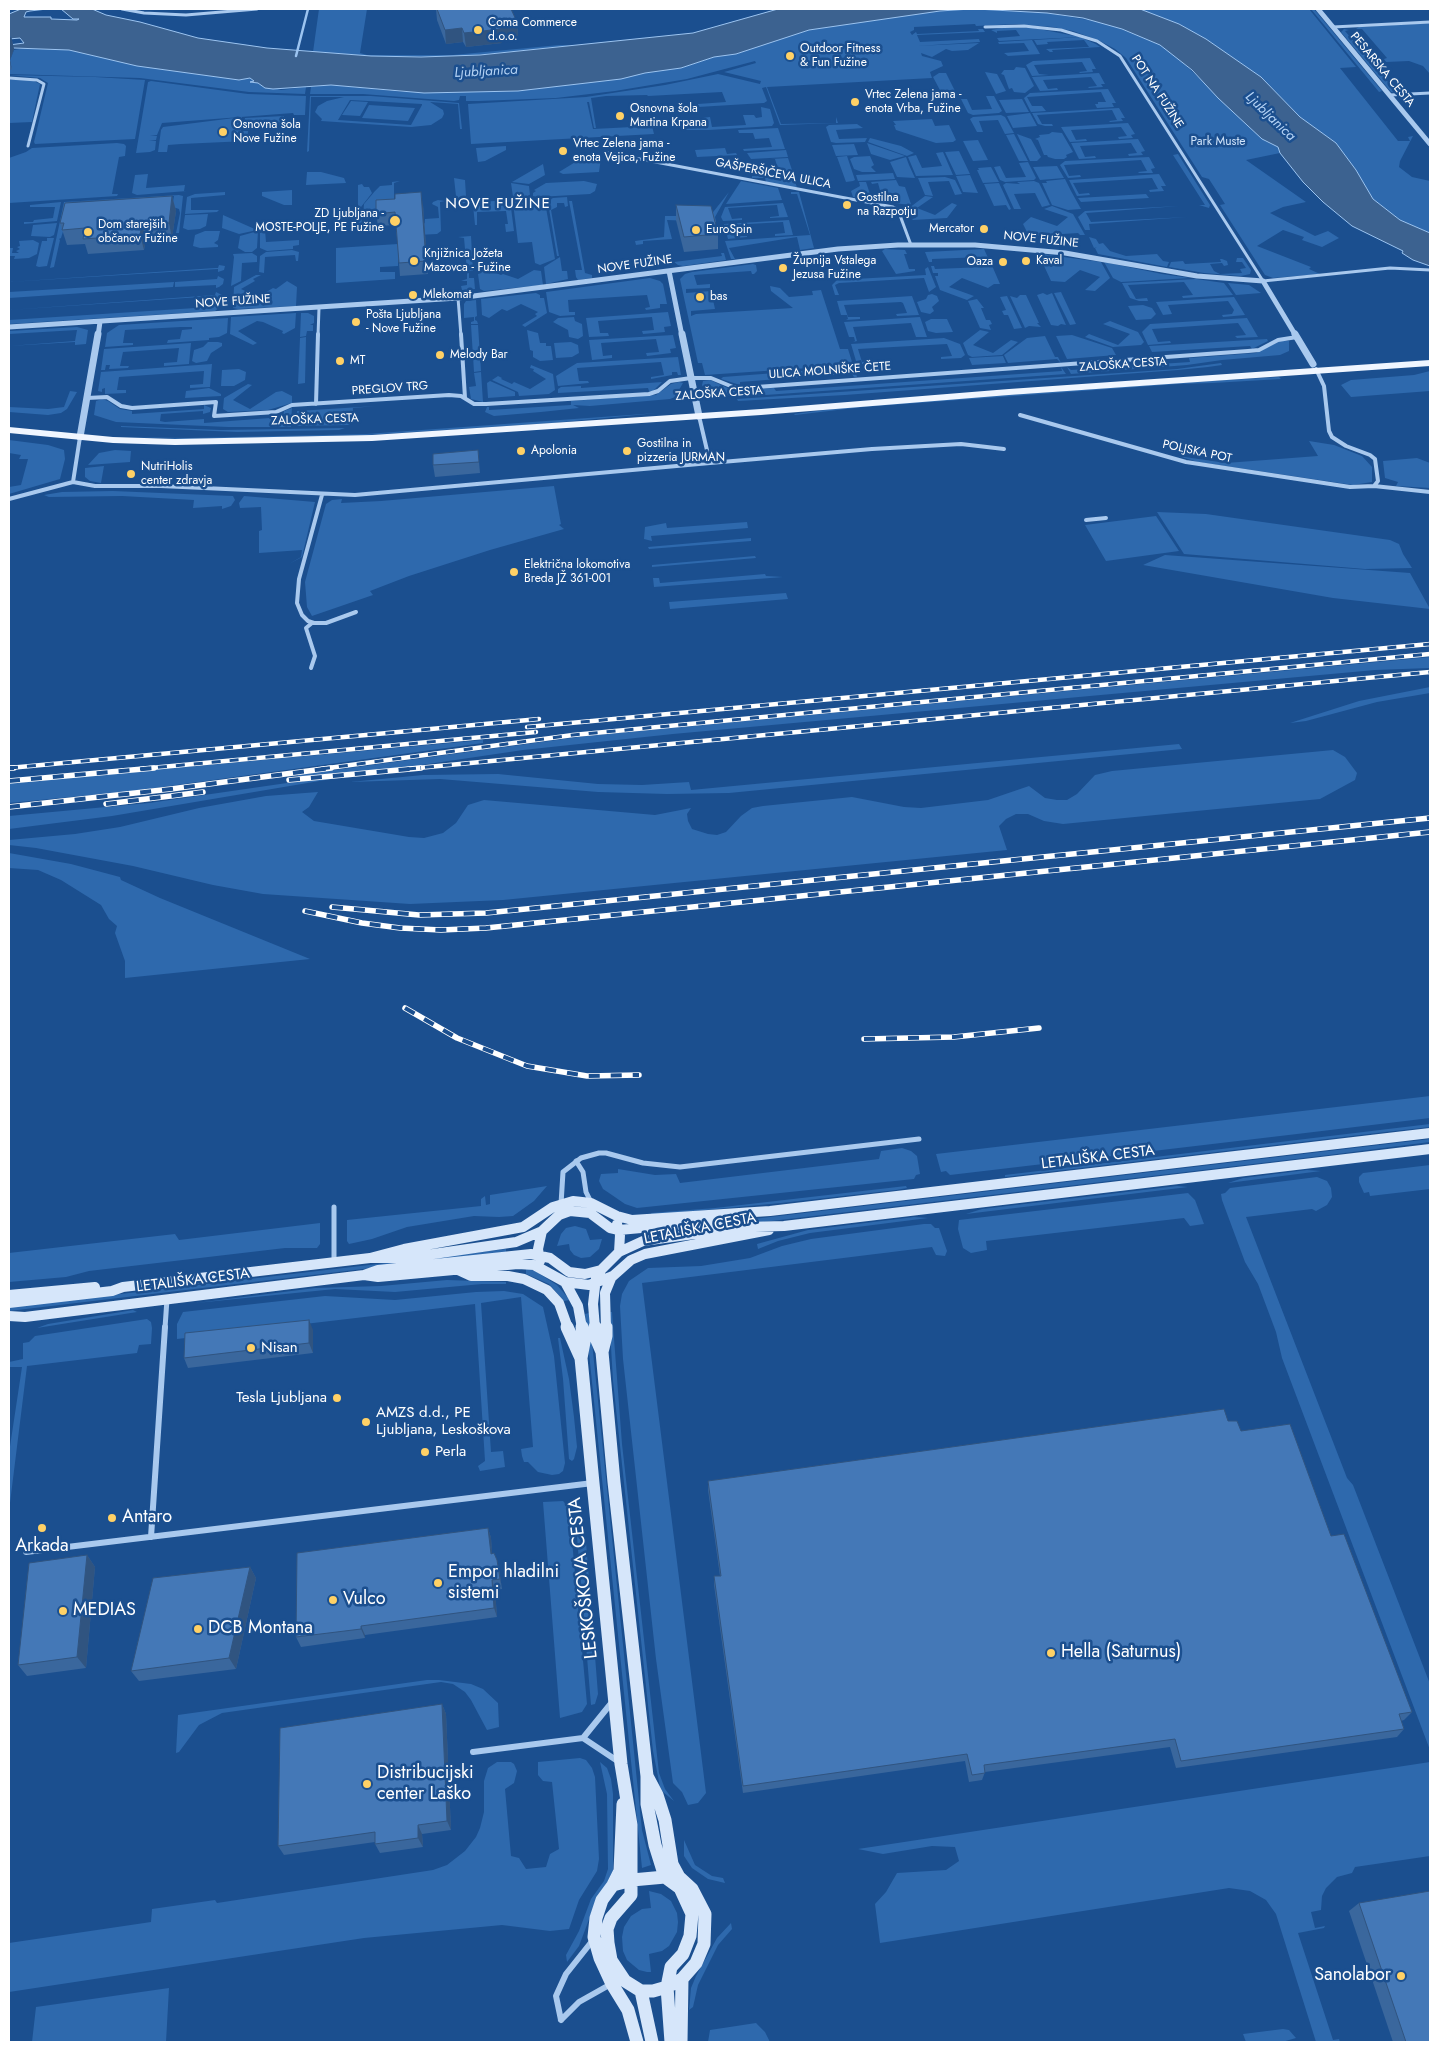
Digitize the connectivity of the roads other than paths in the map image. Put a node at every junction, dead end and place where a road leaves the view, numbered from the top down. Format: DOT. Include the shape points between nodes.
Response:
graph roads {
  1 [pos="122,9"];
  2 [pos="257,9"];
  3 [pos="1318,9"];
  4 [pos="1430,22"];
  5 [pos="985,27"];
  6 [pos="1333,27"];
  7 [pos="9,78"];
  8 [pos="1430,93"];
  9 [pos="1390,96"];
  10 [pos="1430,144"];
  11 [pos="28,146"];
  12 [pos="608,153"];
  13 [pos="911,245"];
  14 [pos="1430,270"];
  15 [pos="669,271"];
  16 [pos="1263,281"];
  17 [pos="458,298"];
  18 [pos="319,308"];
  19 [pos="100,322"];
  20 [pos="9,327"];
  21 [pos="1297,337"];
  22 [pos="1430,356"];
  23 [pos="1430,363"];
  24 [pos="1315,367"];
  25 [pos="691,378"];
  26 [pos="87,398"];
  27 [pos="464,398"];
  28 [pos="558,400"];
  29 [pos="316,404"];
  30 [pos="698,412"];
  31 [pos="1020,415"];
  32 [pos="9,422"];
  33 [pos="9,430"];
  34 [pos="81,433"];
  35 [pos="1004,449"];
  36 [pos="710,463"];
  37 [pos="73,482"];
  38 [pos="1374,486"];
  39 [pos="1430,492"];
  40 [pos="322,495"];
  41 [pos="9,499"];
  42 [pos="1106,518"];
  43 [pos="1086,520"];
  44 [pos="356,612"];
  45 [pos="312,623"];
  46 [pos="312,668"];
  47 [pos="1430,1133"];
  48 [pos="919,1140"];
  49 [pos="1430,1149"];
  50 [pos="576,1161"];
  51 [pos="591,1202"];
  52 [pos="561,1203"];
  53 [pos="334,1207"];
  54 [pos="770,1211"];
  55 [pos="612,1214"];
  56 [pos="559,1215"];
  57 [pos="784,1226"];
  58 [pos="619,1230"];
  59 [pos="542,1231"];
  60 [pos="618,1252"];
  61 [pos="538,1254"];
  62 [pos="370,1258"];
  63 [pos="334,1262"];
  64 [pos="543,1269"];
  65 [pos="457,1270"];
  66 [pos="601,1270"];
  67 [pos="364,1275"];
  68 [pos="613,1276"];
  69 [pos="565,1282"];
  70 [pos="594,1284"];
  71 [pos="123,1287"];
  72 [pos="9,1295"];
  73 [pos="167,1299"];
  74 [pos="9,1304"];
  75 [pos="9,1316"];
  76 [pos="25,1317"];
  77 [pos="9,1325"];
  78 [pos="602,1352"];
  79 [pos="581,1358"];
  80 [pos="593,1483"];
  81 [pos="151,1537"];
  82 [pos="26,1552"];
  83 [pos="615,1699"];
  84 [pos="583,1738"];
  85 [pos="473,1752"];
  86 [pos="621,1764"];
  87 [pos="647,1776"];
  88 [pos="625,1794"];
  89 [pos="665,1878"];
  90 [pos="632,1880"];
  91 [pos="614,1885"];
  92 [pos="594,1937"];
  93 [pos="682,1979"];
  94 [pos="618,1983"];
  95 [pos="668,1987"];
  96 [pos="641,1991"];
  97 [pos="637,2042"];
  98 [pos="652,2042"];
  99 [pos="671,2042"];
  100 [pos="681,2042"];
  1 -- 2 [label="street" via="186,15"];
  3 -- 6 [label="street, PESARSKA CESTA"];
  4 -- 6 [label="street"];
  5 -- 16 [label="street, POT NA FUŽINE" via="1024,26 1060,30 1094,40 1117,53 1128,65"];
  6 -- 9 [label="street, PESARSKA CESTA"];
  7 -- 11 [label="street" via="37,80 44,84"];
  8 -- 9 [label="street"];
  9 -- 10 [label="street, PESARSKA CESTA"];
  12 -- 13 [label="street, GAŠPERŠIČEVA ULICA" via="893,207 898,210"];
  13 -- 15 [label="street, NOVE FUŽINE" via="824,251"];
  13 -- 16 [label="street, NOVE FUŽINE" via="1036,250 1212,278"];
  14 -- 16 [label="street" via="1390,268"];
  15 -- 17 [label="street, NOVE FUŽINE"];
  15 -- 25 [label="street"];
  16 -- 21 [label="street, POT NA FUŽINE"];
  17 -- 18 [label="street, NOVE FUŽINE"];
  17 -- 27 [label="street"];
  18 -- 19 [label="street, NOVE FUŽINE"];
  18 -- 29 [label="street"];
  19 -- 20 [label="street, NOVE FUŽINE"];
  19 -- 26 [label="street"];
  21 -- 24 [label="street, POT NA FUŽINE"];
  21 -- 25 [label="street, ULICA MOLNIŠKE ČETE" via="1278,340 1248,352 743,388 711,378"];
  22 -- 24 [label="main road, ZALOŠKA CESTA"];
  23 -- 24 [label="main road, ZALOŠKA CESTA"];
  24 -- 30 [label="main road, ZALOŠKA CESTA" via="1009,392"];
  24 -- 38 [label="street" via="1324,386 1329,431 1332,437 1346,446 1375,459 1378,481"];
  25 -- 28 [label="street, ULICA MOLNIŠKE ČETE" via="670,381 653,393"];
  25 -- 30 [label="street"];
  26 -- 29 [label="street, PREGLOV TRG" via="108,398 123,407 132,408 216,402 214,416 276,412 295,405"];
  26 -- 34 [label="street"];
  27 -- 28 [label="street, PREGLOV TRG" via="479,405"];
  27 -- 29 [label="street, PREGLOV TRG" via="449,394"];
  30 -- 34 [label="main road, ZALOŠKA CESTA" via="416,435 299,440 158,441"];
  30 -- 36 [label="street, ZALOŠKA CESTA"];
  31 -- 38 [label="street, POLJSKA POT" via="1186,462 1350,487"];
  32 -- 34 [label="main road, ZALOŠKA CESTA"];
  33 -- 34 [label="main road, ZALOŠKA CESTA"];
  34 -- 37 [label="street"];
  35 -- 36 [label="street" via="961,444"];
  36 -- 40 [label="street" via="355,495"];
  37 -- 40 [label="street" via="95,486 161,486"];
  37 -- 41 [label="street"];
  38 -- 39 [label="street, POLJSKA POT"];
  40 -- 45 [label="street" via="298,587 297,603 302,615"];
  42 -- 43 [label="street"];
  44 -- 45 [label="street" via="326,623"];
  45 -- 46 [label="street" via="306,628 315,656"];
  47 -- 54 [label="main road, LETALIŠKA CESTA"];
  48 -- 50 [label="street" via="680,1166 643,1163 606,1153"];
  49 -- 57 [label="main road, LETALIŠKA CESTA"];
  50 -- 51 [label="street" via="583,1172"];
  50 -- 52 [label="street" via="562,1175"];
  51 -- 52 [label="main road"];
  51 -- 55 [label="main road, LETALIŠKA CESTA"];
  52 -- 56 [label="street"];
  52 -- 62 [label="main road, LETALIŠKA CESTA" via="531,1224 516,1229"];
  53 -- 63 [label="street"];
  54 -- 55 [label="main road, LETALIŠKA CESTA" via="640,1220"];
  54 -- 58 [label="main road, LETALIŠKA CESTA" via="730,1220"];
  55 -- 58 [label="main road"];
  56 -- 58 [label="main road" via="570,1211 586,1212 610,1228"];
  56 -- 59 [label="main road, LETALIŠKA CESTA"];
  57 -- 60 [label="main road, LETALIŠKA CESTA" via="746,1227 643,1241"];
  57 -- 68 [label="main road, LETALIŠKA CESTA" via="645,1254 631,1260"];
  58 -- 60 [label="main road"];
  59 -- 61 [label="main road"];
  59 -- 62 [label="main road, LETALIŠKA CESTA" via="506,1244 406,1258"];
  60 -- 66 [label="main road, LETALIŠKA CESTA"];
  61 -- 64 [label="main road"];
  61 -- 66 [label="main road, LETALIŠKA CESTA" via="574,1273"];
  61 -- 67 [label="main road, LETALIŠKA CESTA" via="378,1270"];
  62 -- 63 [label="main road, LETALIŠKA CESTA"];
  63 -- 71 [label="main road, LETALIŠKA CESTA"];
  64 -- 65 [label="main road, LETALIŠKA CESTA" via="525,1264"];
  64 -- 69 [label="main road, LETALIŠKA CESTA"];
  65 -- 67 [label="main road, LETALIŠKA CESTA" via="378,1277"];
  65 -- 79 [label="main road, LESKOŠKOVA CESTA" via="471,1276 524,1279 546,1290 559,1303"];
  66 -- 70 [label="main road"];
  67 -- 73 [label="main road, LETALIŠKA CESTA"];
  68 -- 70 [label="main road, LETALIŠKA CESTA"];
  68 -- 78 [label="main road" via="605,1293 606,1336"];
  69 -- 70 [label="main road, LETALIŠKA CESTA"];
  69 -- 79 [label="main road, LESKOŠKOVA CESTA" via="578,1306 584,1342"];
  70 -- 78 [label="main road" via="596,1338"];
  71 -- 72 [label="main road, LETALIŠKA CESTA" via="112,1285"];
  71 -- 74 [label="main road, LETALIŠKA CESTA"];
  73 -- 76 [label="main road, LETALIŠKA CESTA"];
  73 -- 81 [label="street"];
  75 -- 76 [label="main road, LETALIŠKA CESTA"];
  76 -- 77 [label="main road, LETALIŠKA CESTA"];
  78 -- 87 [label="main road"];
  79 -- 80 [label="main road, LESKOŠKOVA CESTA"];
  80 -- 81 [label="street"];
  80 -- 83 [label="main road, LESKOŠKOVA CESTA"];
  81 -- 82 [label="street"];
  83 -- 84 [label="street"];
  83 -- 86 [label="main road, LESKOŠKOVA CESTA"];
  84 -- 85 [label="street"];
  84 -- 86 [label="street"];
  86 -- 88 [label="main road, LESKOŠKOVA CESTA"];
  87 -- 89 [label="main road" via="647,1804 654,1845"];
  87 -- 93 [label="main road" via="665,1820 672,1864 679,1877 692,1889 705,1914 704,1944 696,1963"];
  88 -- 90 [label="main road, LESKOŠKOVA CESTA" via="631,1825"];
  88 -- 91 [label="main road, LESKOŠKOVA CESTA" via="620,1871"];
  89 -- 90 [label="main road"];
  89 -- 95 [label="main road" via="680,1888 692,1914 690,1936 683,1954 671,1968"];
  90 -- 91 [label="main road"];
  90 -- 94 [label="main road, LESKOŠKOVA CESTA" via="631,1895 611,1918 607,1929"];
  91 -- 92 [label="main road, LESKOŠKOVA CESTA" via="602,1900"];
  92 -- 94 [label="main road, LESKOŠKOVA CESTA" via="600,1958"];
  92 -- 94 [label="street" via="566,1974 556,1996 561,2020 579,2002"];
  93 -- 95 [label="main road"];
  93 -- 100 [label="main road"];
  94 -- 96 [label="main road, LESKOŠKOVA CESTA"];
  94 -- 97 [label="main road, LESKOŠKOVA CESTA"];
  95 -- 96 [label="main road"];
  95 -- 99 [label="main road"];
  96 -- 98 [label="main road"];
}
